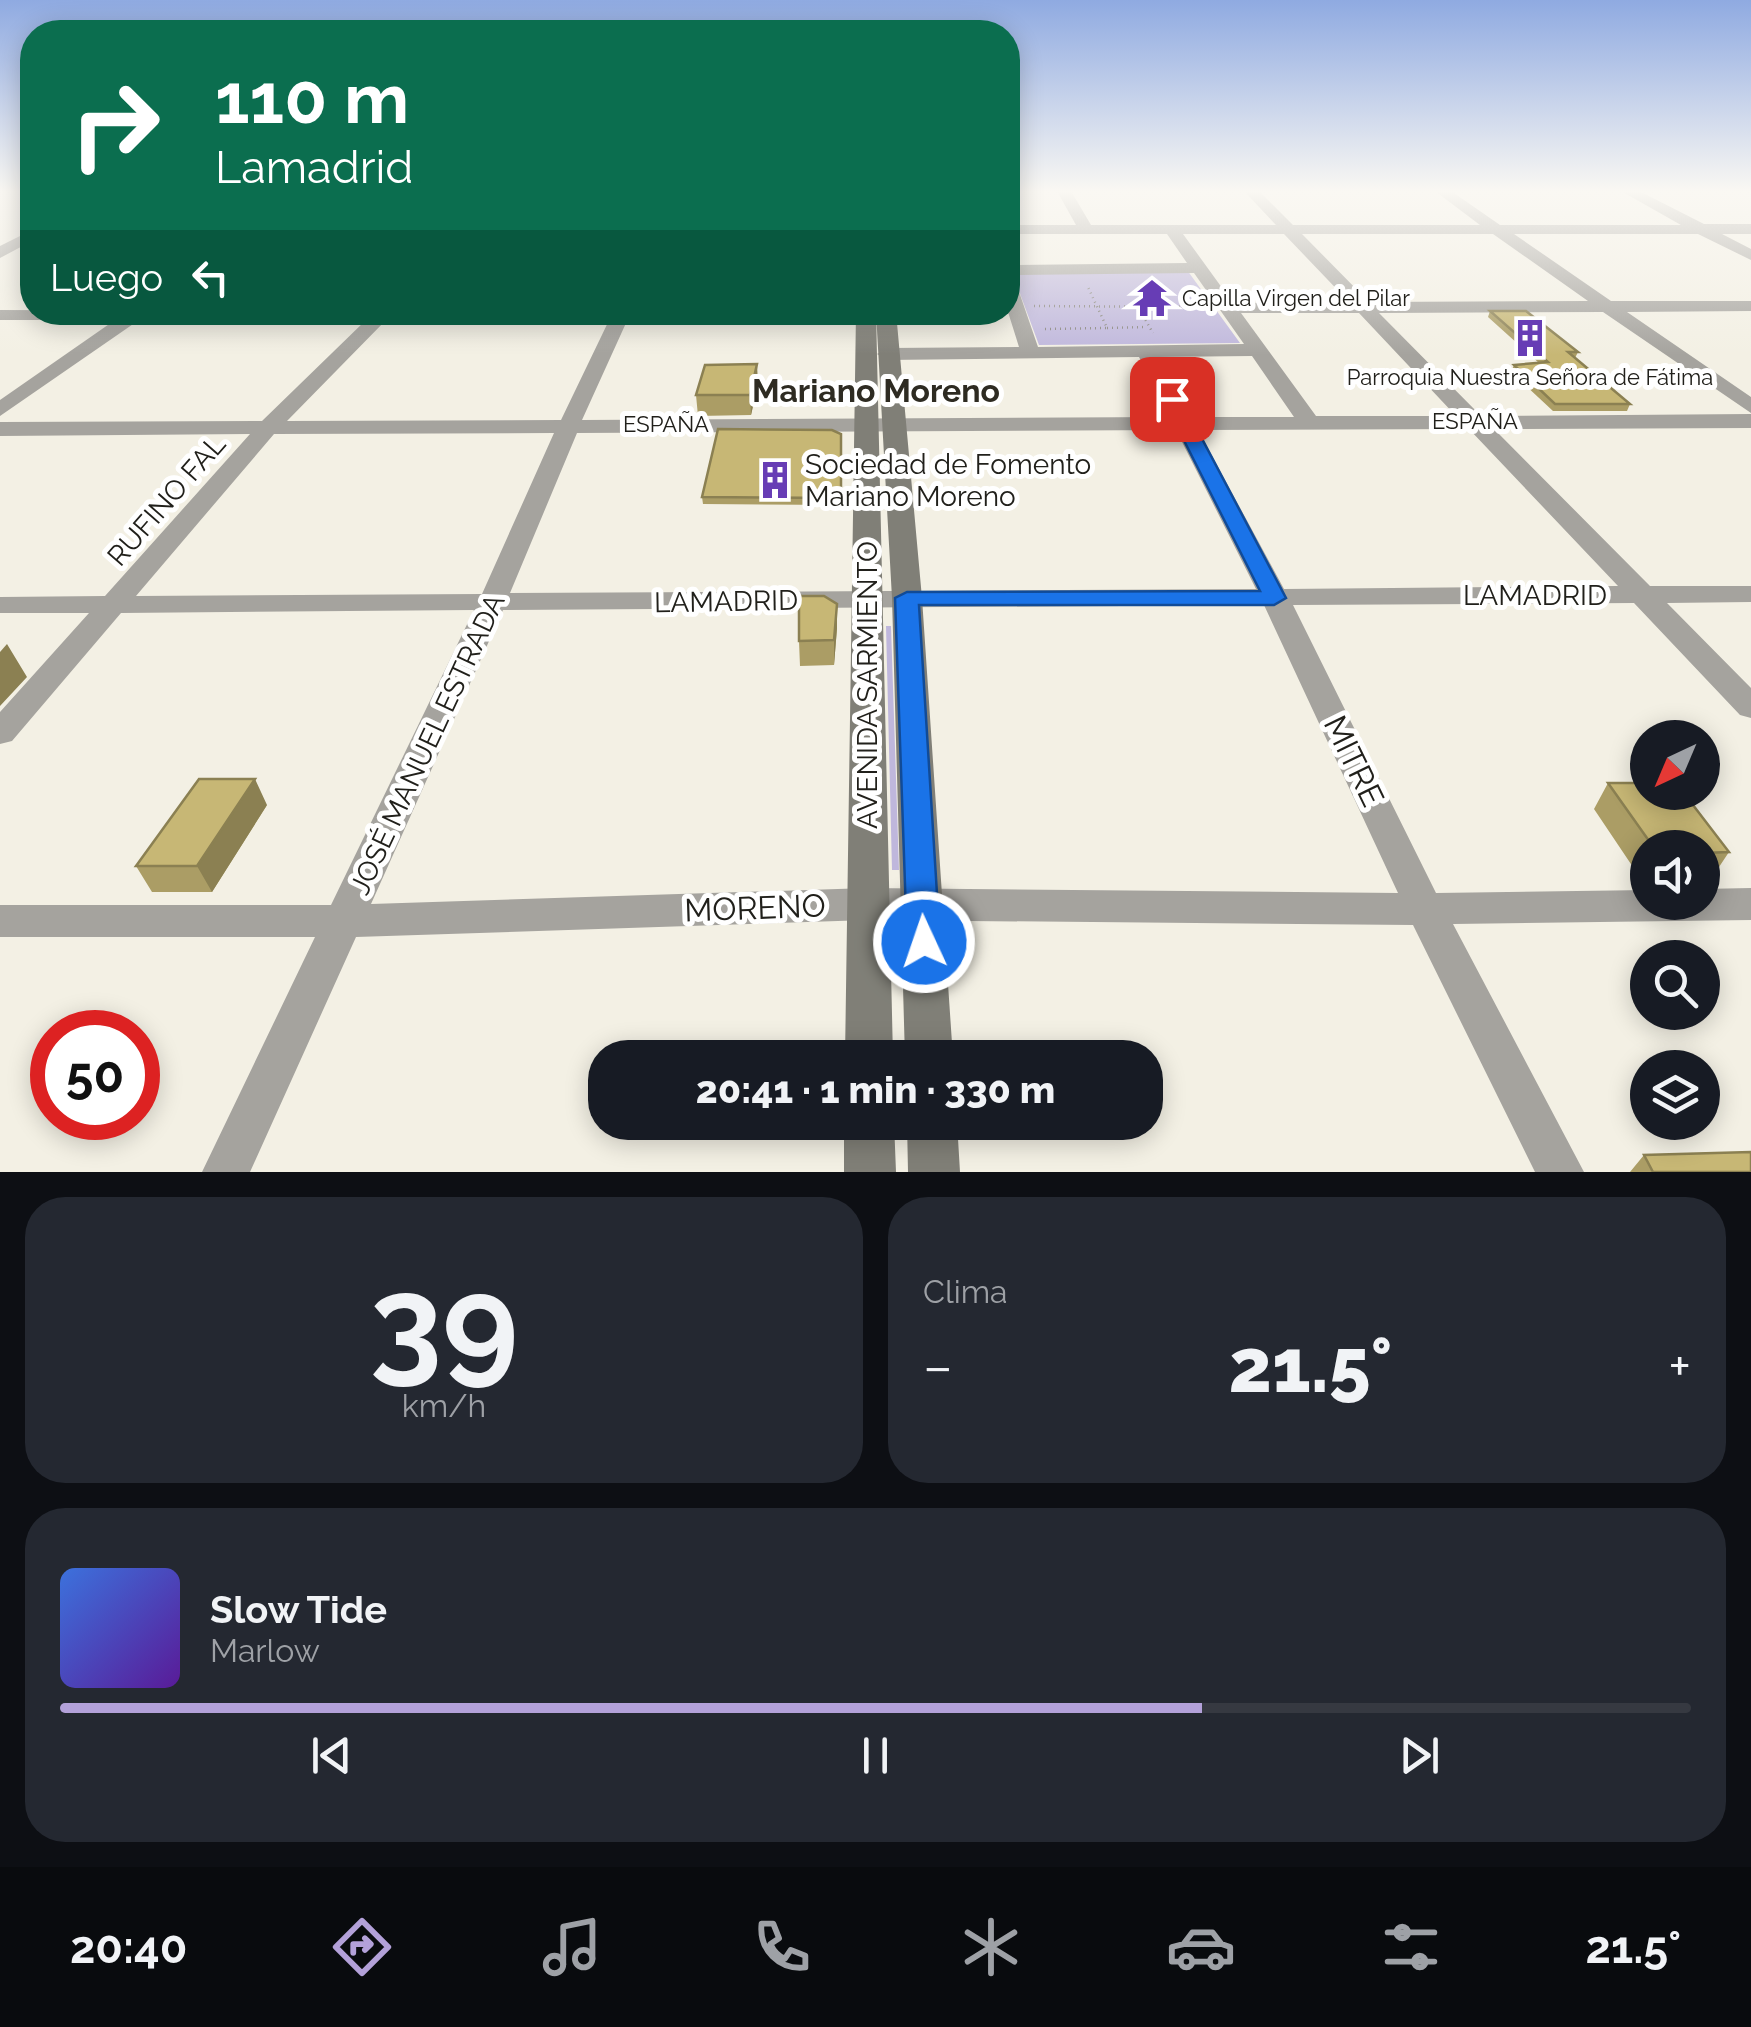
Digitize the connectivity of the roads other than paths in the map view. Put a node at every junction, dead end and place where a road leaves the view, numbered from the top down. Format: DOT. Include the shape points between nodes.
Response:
graph roads {
  1 [pos="1183,246"];
  2 [pos="1303,246"];
  3 [pos="1517,246"];
  4 [pos="1199,268"];
  5 [pos="1020,270"];
  6 [pos="1751,306"];
  7 [pos="1366,307"];
  8 [pos="1221,308"];
  9 [pos="1607,308"];
  10 [pos="1020,322"];
  11 [pos="120,325"];
  12 [pos="371,325"];
  13 [pos="616,325"];
  14 [pos="868,325"];
  15 [pos="886,325"];
  16 [pos="1151,341"];
  17 [pos="1259,350"];
  18 [pos="1030,352"];
  19 [pos="887,354"];
  20 [pos="1751,407"];
  21 [pos="0,410"];
  22 [pos="1473,420"];
  23 [pos="1751,421"];
  24 [pos="1308,422"];
  25 [pos="879,423"];
  26 [pos="1185,423"];
  27 [pos="569,425"];
  28 [pos="0,428"];
  29 [pos="268,428"];
  30 [pos="1642,594"];
  31 [pos="1751,594"];
  32 [pos="907,598"];
  33 [pos="1274,598"];
  34 [pos="866,599"];
  35 [pos="116,604"];
  36 [pos="492,604"];
  37 [pos="0,605"];
  38 [pos="1751,707"];
  39 [pos="0,734"];
  40 [pos="868,904"];
  41 [pos="922,904"];
  42 [pos="1751,904"];
  43 [pos="1425,909"];
  44 [pos="0,921"];
  45 [pos="346,921"];
  46 [pos="869,1040"];
  47 [pos="928,1040"];
  48 [pos="869,1140"];
  49 [pos="933,1140"];
  50 [pos="226,1172"];
  51 [pos="870,1172"];
  52 [pos="934,1172"];
  53 [pos="1560,1172"];
  1 -- 4 [label="street"];
  2 -- 7 [label="street"];
  3 -- 9 [label="street"];
  4 -- 5 [label="street"];
  4 -- 8 [label="street"];
  6 -- 9 [label="street"];
  7 -- 8 [label="street"];
  7 -- 9 [label="street"];
  7 -- 22 [label="street"];
  8 -- 17 [label="street"];
  9 -- 20 [label="street"];
  10 -- 18 [label="street"];
  11 -- 21 [label="street"];
  12 -- 29 [label="street, RUFINO FAL"];
  13 -- 27 [label="street, JOSÉ MANUEL ESTRADA"];
  14 -- 25 [label="main road, AVENIDA SARMIENTO"];
  15 -- 19 [label="main road, AVENIDA SARMIENTO"];
  16 -- 17 [label="street"];
  16 -- 18 [label="street"];
  16 -- 26 [label="street, MITRE"];
  17 -- 24 [label="street"];
  18 -- 19 [label="street"];
  19 -- 25 [label="main road, AVENIDA SARMIENTO"];
  22 -- 23 [label="street, ESPAÑA"];
  22 -- 24 [label="street, ESPAÑA"];
  22 -- 30 [label="street"];
  24 -- 26 [label="street, ESPAÑA"];
  25 -- 26 [label="street, ESPAÑA"];
  25 -- 27 [label="street, ESPAÑA"];
  25 -- 32 [label="main road, AVENIDA SARMIENTO"];
  25 -- 34 [label="main road, AVENIDA SARMIENTO"];
  26 -- 33 [label="street, MITRE"];
  27 -- 29 [label="street, ESPAÑA"];
  27 -- 36 [label="street, JOSÉ MANUEL ESTRADA"];
  28 -- 29 [label="street, ESPAÑA"];
  29 -- 35 [label="street, RUFINO FAL"];
  30 -- 31 [label="street, LAMADRID"];
  30 -- 33 [label="street, LAMADRID"];
  30 -- 38 [label="street"];
  32 -- 33 [label="street, LAMADRID"];
  32 -- 34 [label="street, LAMADRID"];
  32 -- 41 [label="main road, AVENIDA SARMIENTO"];
  33 -- 43 [label="street, MITRE"];
  34 -- 36 [label="street, LAMADRID"];
  34 -- 40 [label="main road, AVENIDA SARMIENTO"];
  35 -- 36 [label="street, LAMADRID"];
  35 -- 37 [label="street, LAMADRID"];
  35 -- 39 [label="street, RUFINO FAL"];
  36 -- 45 [label="street, JOSÉ MANUEL ESTRADA"];
  40 -- 41 [label="street, MORENO"];
  40 -- 45 [label="street, MORENO"];
  40 -- 46 [label="main road, AVENIDA SARMIENTO"];
  41 -- 43 [label="street, MORENO"];
  41 -- 47 [label="main road, AVENIDA SARMIENTO"];
  42 -- 43 [label="street, MORENO"];
  43 -- 53 [label="street, MITRE"];
  44 -- 45 [label="street, MORENO"];
  45 -- 50 [label="street, JOSÉ MANUEL ESTRADA"];
  48 -- 51 [label="main road"];
  49 -- 52 [label="main road"];
}
